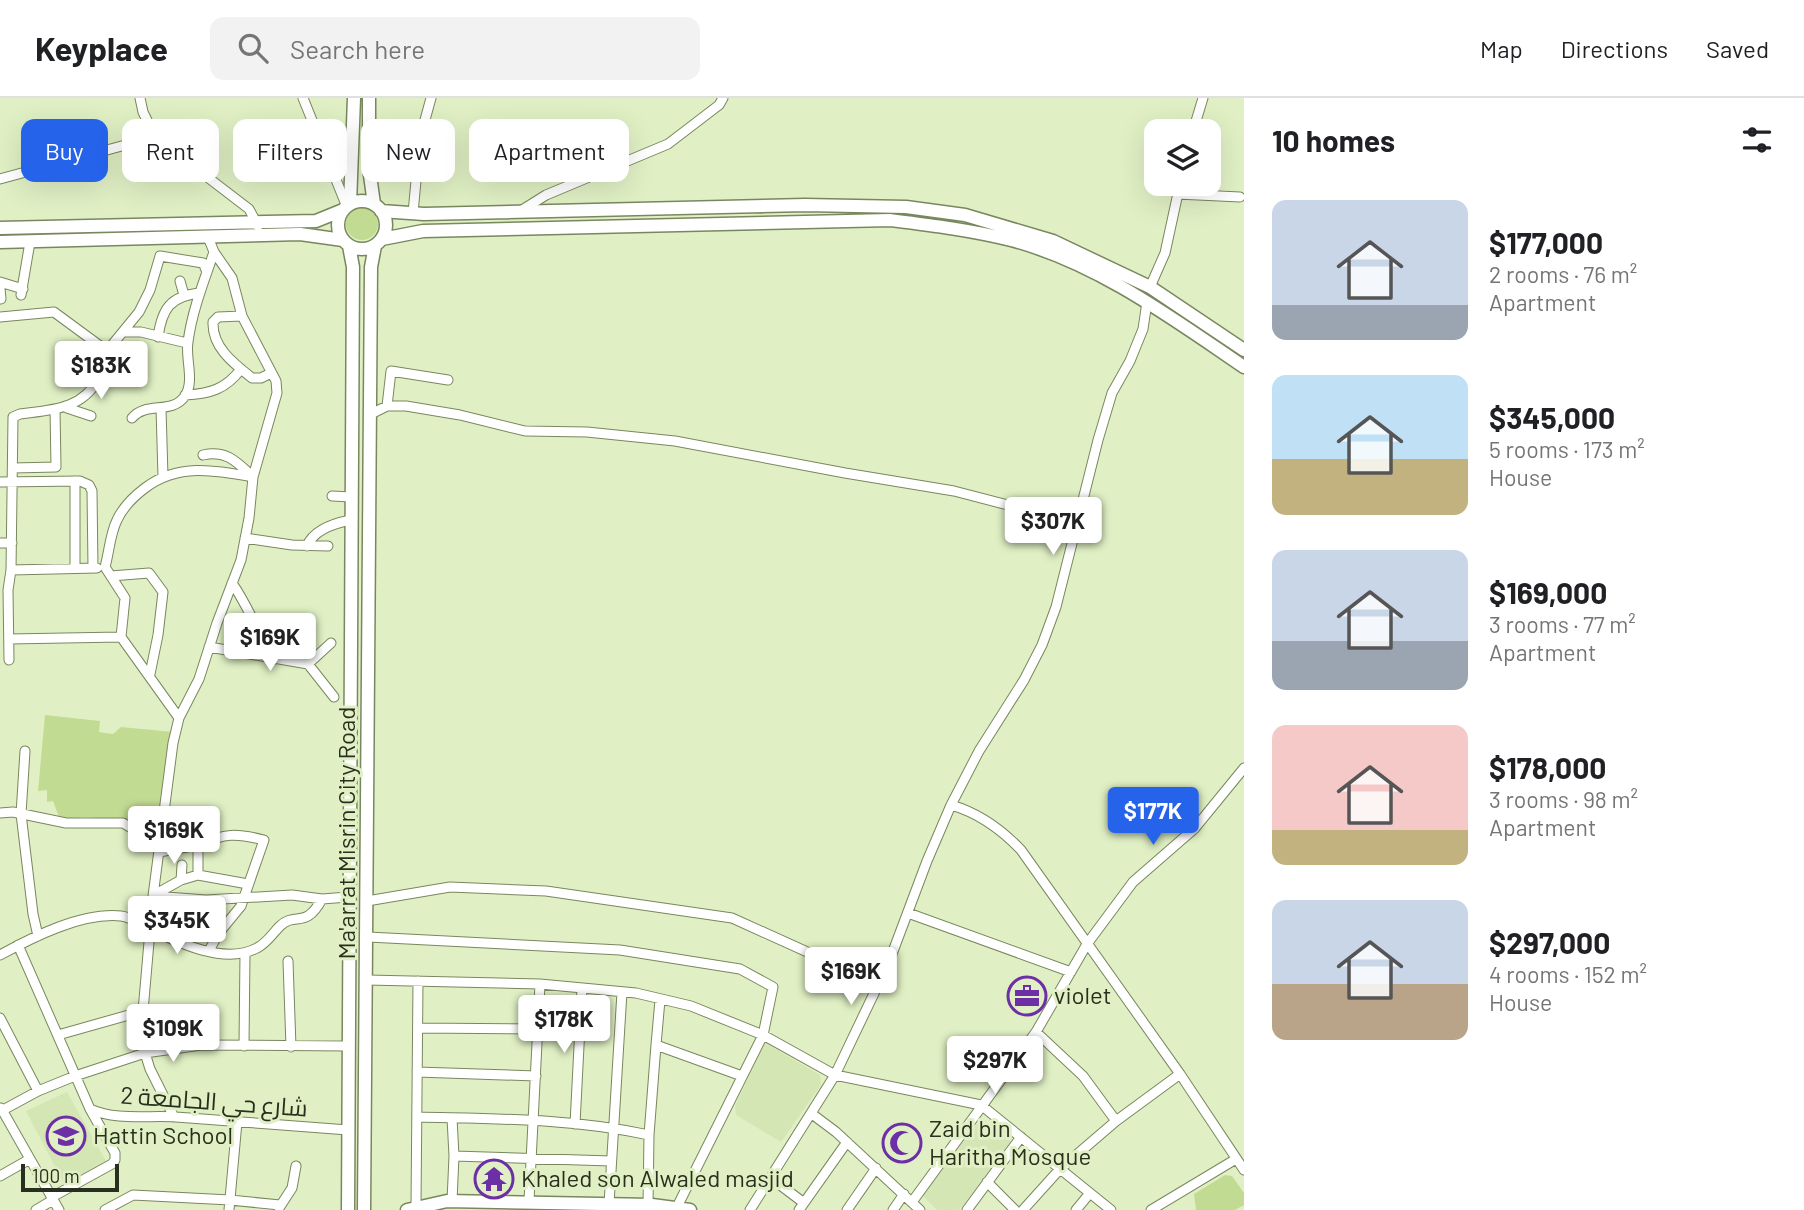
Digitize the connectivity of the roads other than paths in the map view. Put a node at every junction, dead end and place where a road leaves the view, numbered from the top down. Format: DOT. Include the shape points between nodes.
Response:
graph roads {
  1 [pos="140,98"];
  2 [pos="303,98"];
  3 [pos="354,98"];
  4 [pos="369,98"];
  5 [pos="431,98"];
  6 [pos="723,98"];
  7 [pos="1203,98"];
  8 [pos="146,119"];
  9 [pos="1197,119"];
  10 [pos="122,146"];
  11 [pos="0,179"];
  12 [pos="214,182"];
  13 [pos="1177,196"];
  14 [pos="1219,196"];
  15 [pos="1240,197"];
  16 [pos="347,207"];
  17 [pos="378,207"];
  18 [pos="413,213"];
  19 [pos="517,213"];
  20 [pos="0,228"];
  21 [pos="258,229"];
  22 [pos="208,237"];
  23 [pos="0,242"];
  24 [pos="30,242"];
  25 [pos="379,242"];
  26 [pos="346,243"];
  27 [pos="214,252"];
  28 [pos="207,272"];
  29 [pos="180,281"];
  30 [pos="0,282"];
  31 [pos="1150,287"];
  32 [pos="0,288"];
  33 [pos="200,293"];
  34 [pos="184,295"];
  35 [pos="1,299"];
  36 [pos="1147,302"];
  37 [pos="242,316"];
  38 [pos="0,317"];
  39 [pos="123,332"];
  40 [pos="158,337"];
  41 [pos="187,344"];
  42 [pos="1244,350"];
  43 [pos="107,351"];
  44 [pos="1244,366"];
  45 [pos="241,369"];
  46 [pos="271,373"];
  47 [pos="448,380"];
  48 [pos="185,395"];
  49 [pos="387,406"];
  50 [pos="67,408"];
  51 [pos="162,408"];
  52 [pos="55,409"];
  53 [pos="369,415"];
  54 [pos="91,416"];
  55 [pos="132,418"];
  56 [pos="203,456"];
  57 [pos="13,468"];
  58 [pos="163,477"];
  59 [pos="253,477"];
  60 [pos="75,481"];
  61 [pos="0,482"];
  62 [pos="14,482"];
  63 [pos="331,496"];
  64 [pos="351,497"];
  65 [pos="351,520"];
  66 [pos="1077,523"];
  67 [pos="245,538"];
  68 [pos="0,543"];
  69 [pos="12,543"];
  70 [pos="307,546"];
  71 [pos="328,546"];
  72 [pos="75,568"];
  73 [pos="93,568"];
  74 [pos="11,570"];
  75 [pos="108,571"];
  76 [pos="232,583"];
  77 [pos="121,637"];
  78 [pos="9,639"];
  79 [pos="331,643"];
  80 [pos="209,647"];
  81 [pos="275,659"];
  82 [pos="9,660"];
  83 [pos="308,664"];
  84 [pos="150,674"];
  85 [pos="334,696"];
  86 [pos="179,718"];
  87 [pos="25,751"];
  88 [pos="1244,768"];
  89 [pos="951,805"];
  90 [pos="0,813"];
  91 [pos="21,814"];
  92 [pos="162,834"];
  93 [pos="198,845"];
  94 [pos="159,852"];
  95 [pos="182,865"];
  96 [pos="198,875"];
  97 [pos="178,882"];
  98 [pos="248,884"];
  99 [pos="153,896"];
  100 [pos="181,898"];
  101 [pos="243,898"];
  102 [pos="322,899"];
  103 [pos="348,899"];
  104 [pos="367,901"];
  105 [pos="908,913"];
  106 [pos="150,929"];
  107 [pos="38,936"];
  108 [pos="368,937"];
  109 [pos="1087,944"];
  110 [pos="18,945"];
  111 [pos="209,951"];
  112 [pos="245,953"];
  113 [pos="0,955"];
  114 [pos="288,961"];
  115 [pos="1071,972"];
  116 [pos="367,980"];
  117 [pos="418,981"];
  118 [pos="540,984"];
  119 [pos="878,984"];
  120 [pos="582,988"];
  121 [pos="622,992"];
  122 [pos="660,1000"];
  123 [pos="143,1011"];
  124 [pos="0,1018"];
  125 [pos="418,1028"];
  126 [pos="538,1029"];
  127 [pos="1036,1032"];
  128 [pos="58,1035"];
  129 [pos="763,1035"];
  130 [pos="656,1045"];
  131 [pos="244,1046"];
  132 [pos="348,1046"];
  133 [pos="290,1047"];
  134 [pos="145,1053"];
  135 [pos="417,1072"];
  136 [pos="1180,1074"];
  137 [pos="835,1075"];
  138 [pos="75,1076"];
  139 [pos="536,1076"];
  140 [pos="742,1076"];
  141 [pos="38,1091"];
  142 [pos="981,1105"];
  143 [pos="1,1108"];
  144 [pos="90,1109"];
  145 [pos="812,1114"];
  146 [pos="174,1117"];
  147 [pos="417,1117"];
  148 [pos="452,1118"];
  149 [pos="533,1120"];
  150 [pos="1116,1121"];
  151 [pos="237,1122"];
  152 [pos="575,1124"];
  153 [pos="613,1127"];
  154 [pos="348,1130"];
  155 [pos="649,1135"];
  156 [pos="1021,1137"];
  157 [pos="847,1142"];
  158 [pos="454,1156"];
  159 [pos="531,1157"];
  160 [pos="30,1159"];
  161 [pos="1236,1159"];
  162 [pos="611,1161"];
  163 [pos="296,1166"];
  164 [pos="876,1168"];
  165 [pos="1060,1168"];
  166 [pos="1244,1170"];
  167 [pos="0,1176"];
  168 [pos="771,1178"];
  169 [pos="987,1182"];
  170 [pos="1090,1193"];
  171 [pos="904,1194"];
  172 [pos="52,1199"];
  173 [pos="452,1201"];
  174 [pos="529,1201"];
  175 [pos="912,1202"];
  176 [pos="609,1203"];
  177 [pos="230,1205"];
  178 [pos="648,1205"];
  179 [pos="802,1206"];
  180 [pos="279,1208"];
  181 [pos="412,1208"];
  182 [pos="684,1208"];
  183 [pos="36,1210"];
  184 [pos="59,1210"];
  185 [pos="105,1210"];
  186 [pos="348,1210"];
  187 [pos="364,1210"];
  188 [pos="750,1210"];
  189 [pos="847,1210"];
  190 [pos="893,1210"];
  191 [pos="920,1210"];
  192 [pos="967,1210"];
  193 [pos="1014,1210"];
  194 [pos="1023,1210"];
  195 [pos="1076,1210"];
  196 [pos="1111,1210"];
  197 [pos="1151,1210"];
  1 -- 8 [label="street"];
  2 -- 16 [label="street"];
  3 -- 16 [label="main road"];
  4 -- 17 [label="main road" via="369,168"];
  5 -- 18 [label="street" via="420,138"];
  6 -- 19 [label="street" via="668,144 546,195"];
  7 -- 9 [label="street"];
  10 -- 11 [label="street"];
  12 -- 21 [label="street" via="249,209"];
  13 -- 31 [label="street" via="1165,253"];
  14 -- 15 [label="street"];
  16 -- 17 [label="main road" via="361,201"];
  16 -- 21 [label="main road" via="316,221"];
  16 -- 26 [label="main road" via="338,224"];
  17 -- 18 [label="main road"];
  17 -- 25 [label="main road" via="386,225"];
  18 -- 19 [label="main road"];
  19 -- 31 [label="main road" via="805,205 906,207 965,215 1053,241"];
  20 -- 21 [label="main road"];
  21 -- 22 [label="main road"];
  21 -- 26 [label="main road"];
  22 -- 24 [label="main road"];
  22 -- 27 [label="street"];
  23 -- 24 [label="main road"];
  24 -- 30 [label="street" via="22,292"];
  25 -- 26 [label="main road" via="362,249"];
  25 -- 36 [label="main road" via="423,230 890,220 1012,240 1050,253"];
  25 -- 53 [label="main road, Ma'arrat Misrin City Road" via="371,267"];
  26 -- 64 [label="main road, Ma'arrat Misrin City Road" via="353,267"];
  27 -- 28 [label="street"];
  27 -- 37 [label="street" via="232,278"];
  28 -- 33 [label="street"];
  28 -- 39 [label="street" via="203,263 160,256 150,290"];
  29 -- 34 [label="street"];
  31 -- 42 [label="main road"];
  32 -- 35 [label="street"];
  33 -- 34 [label="street"];
  33 -- 41 [label="street"];
  34 -- 40 [label="street" via="163,313"];
  36 -- 44 [label="main road"];
  36 -- 66 [label="street" via="1143,328 1112,393"];
  37 -- 45 [label="street" via="218,317 212,336"];
  37 -- 46 [label="street"];
  38 -- 43 [label="street" via="54,312"];
  39 -- 40 [label="street"];
  39 -- 43 [label="street"];
  40 -- 41 [label="street"];
  41 -- 48 [label="street" via="190,379"];
  43 -- 50 [label="street" via="99,379"];
  45 -- 46 [label="street" via="256,379"];
  45 -- 48 [label="street" via="218,390"];
  46 -- 59 [label="street" via="277,393"];
  47 -- 49 [label="street" via="391,371"];
  48 -- 51 [label="street"];
  49 -- 53 [label="street"];
  49 -- 66 [label="street" via="460,415 525,431 675,441 954,491"];
  50 -- 52 [label="street"];
  50 -- 54 [label="street"];
  51 -- 55 [label="street" via="141,409"];
  51 -- 58 [label="street"];
  52 -- 57 [label="street" via="13,417"];
  52 -- 57 [label="street" via="56,467"];
  53 -- 104 [label="main road, Ma'arrat Misrin City Road"];
  56 -- 59 [label="street" via="228,455"];
  57 -- 62 [label="street"];
  58 -- 59 [label="street" via="200,470"];
  58 -- 75 [label="street" via="131,499 116,521"];
  59 -- 67 [label="street"];
  60 -- 62 [label="street"];
  60 -- 72 [label="street"];
  60 -- 73 [label="street" via="86,482 91,489"];
  61 -- 62 [label="street"];
  62 -- 69 [label="street"];
  63 -- 64 [label="street"];
  64 -- 65 [label="main road, Ma'arrat Misrin City Road"];
  65 -- 70 [label="street" via="330,525"];
  65 -- 103 [label="main road, Ma'arrat Misrin City Road"];
  66 -- 89 [label="street" via="1042,645"];
  67 -- 70 [label="street"];
  67 -- 76 [label="street"];
  68 -- 69 [label="street"];
  69 -- 74 [label="street"];
  70 -- 71 [label="street"];
  72 -- 73 [label="street"];
  72 -- 74 [label="street"];
  73 -- 75 [label="street"];
  74 -- 78 [label="street"];
  75 -- 77 [label="street" via="125,598"];
  75 -- 84 [label="street" via="149,573 163,592"];
  76 -- 80 [label="street"];
  76 -- 81 [label="street"];
  77 -- 78 [label="street"];
  77 -- 84 [label="street"];
  78 -- 82 [label="street"];
  79 -- 83 [label="street"];
  80 -- 81 [label="street"];
  80 -- 86 [label="street" via="200,679"];
  81 -- 83 [label="street"];
  83 -- 85 [label="street"];
  84 -- 86 [label="street"];
  86 -- 92 [label="street"];
  87 -- 91 [label="street"];
  88 -- 109 [label="street" via="1195,828 1133,882"];
  89 -- 105 [label="street"];
  89 -- 109 [label="street" via="979,816 1013,842"];
  90 -- 91 [label="street"];
  91 -- 92 [label="street" via="59,822 124,823 144,835"];
  91 -- 107 [label="street"];
  92 -- 94 [label="street"];
  93 -- 94 [label="street"];
  93 -- 96 [label="street"];
  93 -- 98 [label="street" via="237,834 264,840"];
  94 -- 99 [label="street"];
  95 -- 97 [label="street"];
  96 -- 97 [label="street"];
  96 -- 98 [label="street"];
  97 -- 99 [label="street"];
  97 -- 100 [label="street"];
  98 -- 101 [label="street"];
  99 -- 100 [label="street"];
  99 -- 106 [label="street"];
  100 -- 101 [label="street"];
  101 -- 102 [label="street" via="297,895"];
  101 -- 111 [label="street"];
  102 -- 103 [label="street"];
  102 -- 112 [label="street" via="311,915 284,923 264,944"];
  103 -- 104 [label="main road"];
  103 -- 132 [label="main road, Ma'arrat Misrin City Road"];
  104 -- 108 [label="main road, Ma'arrat Misrin City Road"];
  104 -- 119 [label="street" via="450,887 546,891 732,918"];
  105 -- 115 [label="street"];
  105 -- 119 [label="street"];
  106 -- 107 [label="street" via="119,915 66,925"];
  106 -- 111 [label="street"];
  106 -- 123 [label="street"];
  107 -- 110 [label="street"];
  108 -- 116 [label="main road, Ma'arrat Misrin City Road"];
  108 -- 129 [label="street" via="620,950 740,969 772,987"];
  109 -- 115 [label="street"];
  109 -- 136 [label="street"];
  110 -- 113 [label="street"];
  110 -- 128 [label="street, شارع حي الجامعة 2"];
  111 -- 112 [label="street"];
  112 -- 131 [label="street"];
  114 -- 133 [label="street"];
  115 -- 127 [label="street"];
  116 -- 117 [label="street"];
  116 -- 187 [label="main road, Ma'arrat Misrin City Road"];
  117 -- 118 [label="street"];
  117 -- 125 [label="street"];
  118 -- 120 [label="street"];
  118 -- 126 [label="street"];
  119 -- 137 [label="street"];
  120 -- 121 [label="street"];
  120 -- 152 [label="street"];
  121 -- 122 [label="street"];
  121 -- 153 [label="street"];
  122 -- 129 [label="street" via="691,1006"];
  122 -- 130 [label="street"];
  123 -- 128 [label="street"];
  123 -- 134 [label="street"];
  124 -- 141 [label="street"];
  125 -- 126 [label="street"];
  125 -- 135 [label="street"];
  126 -- 139 [label="street"];
  127 -- 142 [label="street"];
  127 -- 150 [label="street" via="1083,1076"];
  128 -- 138 [label="street, شارع حي الجامعة 2"];
  129 -- 137 [label="street"];
  129 -- 140 [label="street"];
  130 -- 140 [label="street"];
  130 -- 155 [label="street"];
  131 -- 133 [label="street"];
  131 -- 134 [label="street" via="201,1045"];
  132 -- 133 [label="street"];
  132 -- 154 [label="main road, Ma'arrat Misrin City Road"];
  134 -- 138 [label="street"];
  134 -- 146 [label="street"];
  135 -- 139 [label="street"];
  135 -- 147 [label="street"];
  136 -- 150 [label="street"];
  136 -- 161 [label="street"];
  137 -- 142 [label="street"];
  137 -- 145 [label="street"];
  138 -- 141 [label="street"];
  138 -- 144 [label="street, شارع حي الجامعة 2"];
  139 -- 149 [label="street"];
  140 -- 182 [label="street"];
  141 -- 143 [label="street"];
  142 -- 156 [label="street"];
  142 -- 175 [label="street"];
  143 -- 160 [label="street"];
  144 -- 146 [label="street, شارع حي الجامعة 2" via="114,1116"];
  144 -- 172 [label="street" via="115,1160"];
  145 -- 157 [label="street"];
  145 -- 168 [label="street"];
  146 -- 151 [label="street, شارع حي الجامعة 2"];
  147 -- 148 [label="street"];
  147 -- 181 [label="street"];
  148 -- 149 [label="street"];
  148 -- 158 [label="street"];
  149 -- 152 [label="street"];
  149 -- 159 [label="street"];
  150 -- 165 [label="street"];
  151 -- 154 [label="street, شارع حي الجامعة 2"];
  151 -- 177 [label="street"];
  152 -- 153 [label="street"];
  153 -- 155 [label="street"];
  153 -- 162 [label="street"];
  154 -- 186 [label="main road, Ma'arrat Misrin City Road"];
  155 -- 178 [label="street"];
  156 -- 165 [label="street"];
  156 -- 169 [label="street"];
  157 -- 164 [label="street"];
  157 -- 179 [label="street"];
  158 -- 159 [label="street"];
  158 -- 173 [label="street"];
  159 -- 162 [label="street"];
  159 -- 174 [label="street"];
  160 -- 167 [label="street"];
  160 -- 172 [label="street"];
  161 -- 166 [label="street"];
  161 -- 197 [label="street"];
  162 -- 176 [label="street"];
  163 -- 180 [label="street" via="292,1188"];
  164 -- 171 [label="street"];
  164 -- 189 [label="street"];
  165 -- 170 [label="street"];
  165 -- 194 [label="street"];
  168 -- 179 [label="street"];
  168 -- 188 [label="street"];
  169 -- 192 [label="street"];
  169 -- 193 [label="street"];
  170 -- 195 [label="street"];
  170 -- 196 [label="street"];
  171 -- 175 [label="street"];
  171 -- 190 [label="street"];
  172 -- 183 [label="street"];
  172 -- 184 [label="street"];
  173 -- 174 [label="main road"];
  173 -- 181 [label="main road"];
  174 -- 176 [label="main road"];
  175 -- 191 [label="street"];
  176 -- 178 [label="main road"];
  177 -- 180 [label="street"];
  177 -- 185 [label="street" via="133,1195"];
  178 -- 182 [label="main road"];
}
